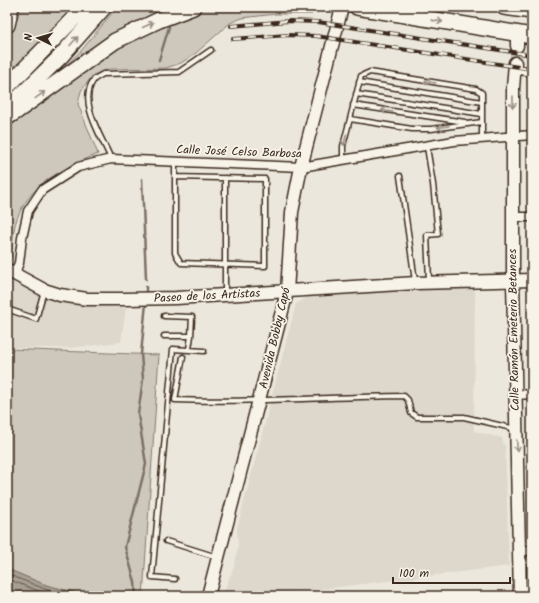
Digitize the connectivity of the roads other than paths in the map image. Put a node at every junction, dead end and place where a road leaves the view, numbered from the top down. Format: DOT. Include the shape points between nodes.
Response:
graph roads {
  1 [pos="11,7"];
  2 [pos="85,7"];
  3 [pos="104,7"];
  4 [pos="193,7"];
  5 [pos="342,7"];
  6 [pos="357,7"];
  7 [pos="504,7"];
  8 [pos="532,11"];
  9 [pos="7,25"];
  10 [pos="532,25"];
  11 [pos="532,36"];
  12 [pos="517,40"];
  13 [pos="211,50"];
  14 [pos="515,66"];
  15 [pos="532,72"];
  16 [pos="359,82"];
  17 [pos="8,87"];
  18 [pos="356,94"];
  19 [pos="482,102"];
  20 [pos="353,105"];
  21 [pos="7,109"];
  22 [pos="482,114"];
  23 [pos="7,117"];
  24 [pos="350,119"];
  25 [pos="482,122"];
  26 [pos="514,135"];
  27 [pos="532,135"];
  28 [pos="482,138"];
  29 [pos="427,147"];
  30 [pos="111,159"];
  31 [pos="343,161"];
  32 [pos="175,162"];
  33 [pos="301,168"];
  34 [pos="400,176"];
  35 [pos="175,177"];
  36 [pos="225,178"];
  37 [pos="513,217"];
  38 [pos="532,217"];
  39 [pos="224,265"];
  40 [pos="11,272"];
  41 [pos="532,280"];
  42 [pos="513,281"];
  43 [pos="416,283"];
  44 [pos="429,283"];
  45 [pos="44,290"];
  46 [pos="287,292"];
  47 [pos="225,296"];
  48 [pos="7,309"];
  49 [pos="164,316"];
  50 [pos="164,336"];
  51 [pos="191,336"];
  52 [pos="189,349"];
  53 [pos="204,350"];
  54 [pos="183,357"];
  55 [pos="532,394"];
  56 [pos="515,395"];
  57 [pos="260,400"];
  58 [pos="516,430"];
  59 [pos="166,541"];
  60 [pos="526,551"];
  61 [pos="218,557"];
  62 [pos="175,579"];
  63 [pos="208,593"];
  64 [pos="520,596"];
  1 -- 9 [label="highway"];
  2 -- 17 [label="highway"];
  21 -- 3 [label="highway, one-way" via="60,57"];
  23 -- 4 [label="highway, one-way" via="115,42 159,20"];
  5 -- 33 [label="street, Avenida Bobby Capó"];
  6 -- 12 [label="highway, one-way"];
  7 -- 8 [label="highway"];
  10 -- 12 [label="highway" via="522,29"];
  11 -- 12 [label="highway"];
  13 -- 30 [label="lane" via="179,72 103,74 93,80 87,96 92,115"];
  14 -- 15 [label="street"];
  14 -- 26 [label="street, Calle Ramón Emeterio Betances, one-way"];
  16 -- 18 [label="lane"];
  16 -- 19 [label="lane"];
  19 -- 16 [label="lane, one-way" via="482,93 476,89 370,72 361,76"];
  18 -- 20 [label="lane"];
  18 -- 22 [label="lane"];
  19 -- 22 [label="lane"];
  20 -- 24 [label="lane"];
  25 -- 20 [label="lane, one-way" via="445,120"];
  22 -- 25 [label="lane"];
  25 -- 24 [label="lane, one-way" via="412,129"];
  24 -- 31 [label="lane, one-way" via="343,146"];
  25 -- 28 [label="lane"];
  26 -- 27 [label="street, Calle José Celso Barbosa"];
  26 -- 28 [label="street, Calle José Celso Barbosa"];
  26 -- 37 [label="street, Calle Ramón Emeterio Betances"];
  28 -- 29 [label="street, Calle José Celso Barbosa"];
  29 -- 31 [label="street, Calle José Celso Barbosa"];
  29 -- 44 [label="lane" via="438,234 427,235"];
  30 -- 32 [label="street, Calle José Celso Barbosa"];
  30 -- 40 [label="street, Calle José Celso Barbosa" via="78,167 42,190 28,211 19,263"];
  31 -- 33 [label="street, Calle José Celso Barbosa"];
  32 -- 33 [label="street, Calle José Celso Barbosa"];
  32 -- 35 [label="lane"];
  33 -- 46 [label="street, Avenida Bobby Capó" via="292,212"];
  34 -- 43 [label="lane"];
  35 -- 36 [label="lane"];
  35 -- 39 [label="lane" via="175,253 181,263"];
  36 -- 39 [label="lane"];
  36 -- 39 [label="lane" via="265,179 265,266"];
  37 -- 38 [label="street"];
  37 -- 42 [label="street, Calle Ramón Emeterio Betances"];
  39 -- 47 [label="lane"];
  40 -- 45 [label="street, Paseo de los Artistas"];
  41 -- 42 [label="street, Paseo de los Artistas"];
  42 -- 44 [label="street, Paseo de los Artistas"];
  42 -- 56 [label="street, Calle Ramón Emeterio Betances"];
  43 -- 44 [label="street, Paseo de los Artistas"];
  43 -- 46 [label="street, Paseo de los Artistas"];
  45 -- 47 [label="street, Paseo de los Artistas" via="87,299"];
  45 -- 48 [label="lane" via="36,319"];
  46 -- 47 [label="street, Paseo de los Artistas"];
  46 -- 57 [label="street, Avenida Bobby Capó"];
  49 -- 51 [label="lane" via="192,317"];
  50 -- 51 [label="lane"];
  51 -- 52 [label="lane"];
  52 -- 53 [label="lane"];
  52 -- 62 [label="lane" via="173,348 152,577"];
  54 -- 57 [label="lane" via="175,400"];
  55 -- 56 [label="street"];
  56 -- 58 [label="street, Calle Ramón Emeterio Betances"];
  57 -- 58 [label="lane" via="404,396 408,400 411,413 417,417 464,417"];
  57 -- 61 [label="street, Avenida Bobby Capó"];
  58 -- 60 [label="street, Calle Ramón Emeterio Betances, one-way"];
  59 -- 61 [label="lane"];
  60 -- 64 [label="street, Calle Ramón Emeterio Betances"];
  61 -- 63 [label="street, Avenida Bobby Capó"];
}
